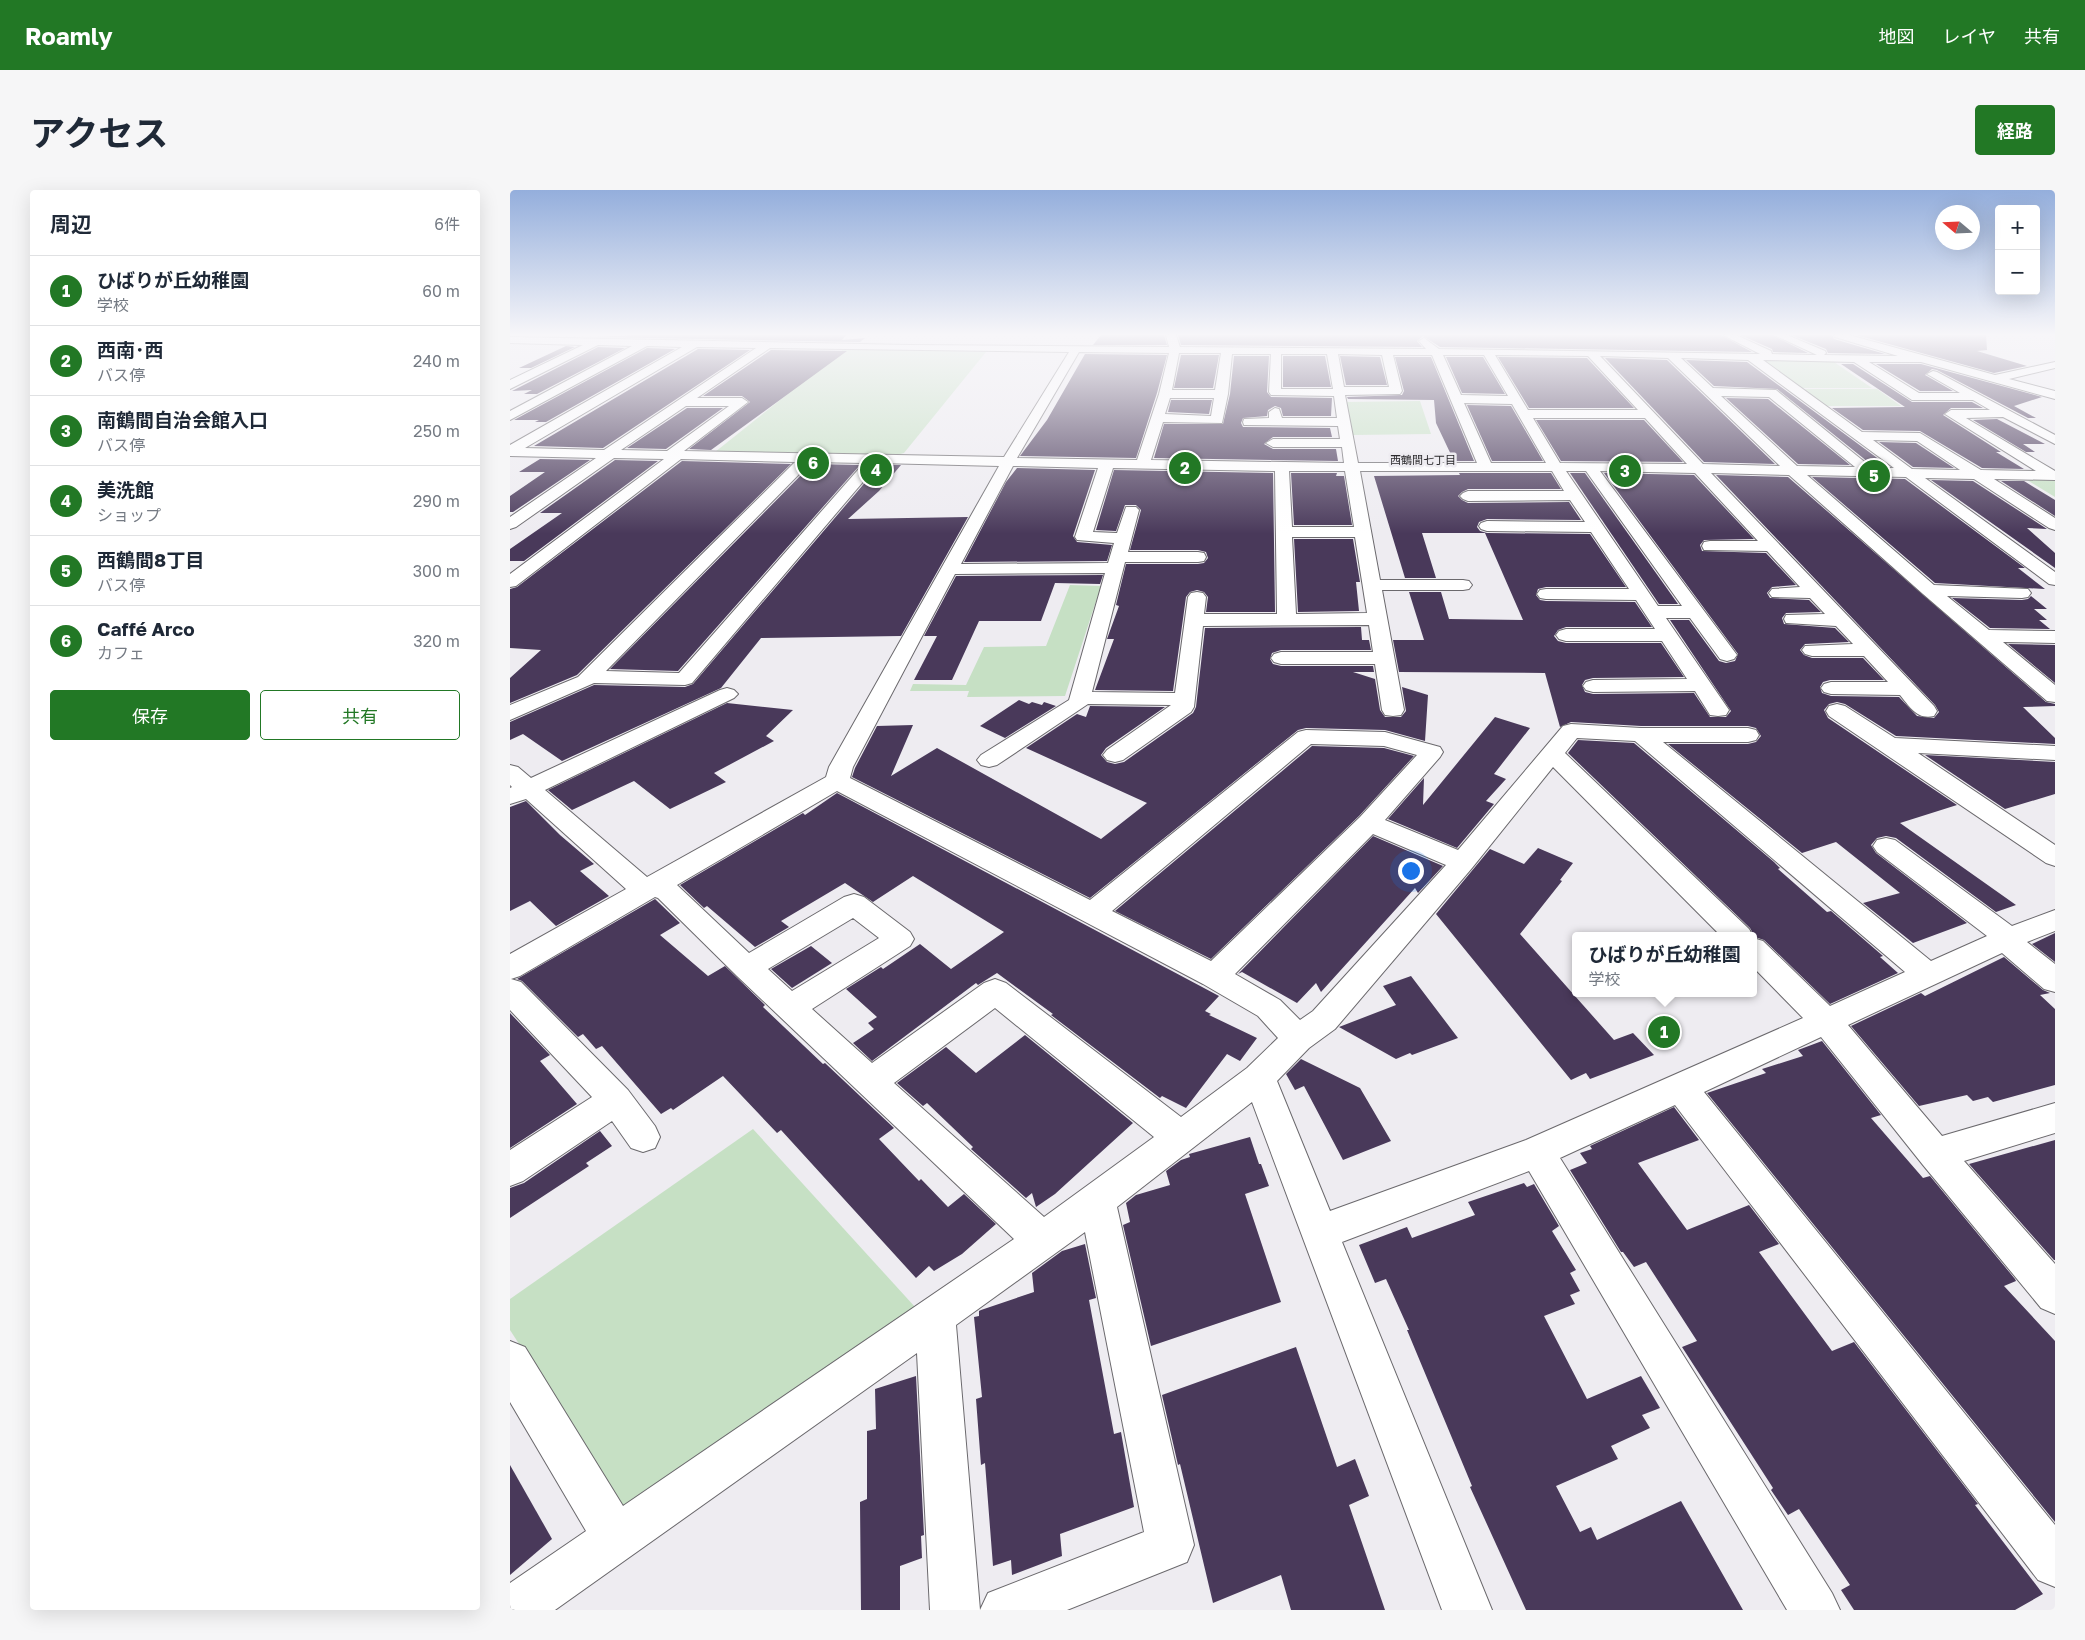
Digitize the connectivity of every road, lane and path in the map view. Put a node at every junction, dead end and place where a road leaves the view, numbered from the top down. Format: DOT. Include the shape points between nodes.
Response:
graph roads {
  1 [pos="535,401"];
  2 [pos="596,401"];
  3 [pos="1048,401"];
  4 [pos="1162,401"];
  5 [pos="1221,401"];
  6 [pos="1341,401"];
  7 [pos="1457,401"];
  8 [pos="1517,401"];
  9 [pos="1637,401"];
  10 [pos="1720,401"];
  11 [pos="1782,401"];
  12 [pos="1812,401"];
  13 [pos="1990,401"];
  14 [pos="1994,401"];
  15 [pos="684,402"];
  16 [pos="2007,406"];
  17 [pos="1524,414"];
  18 [pos="1648,414"];
  19 [pos="510,416"];
  20 [pos="1158,418"];
  21 [pos="1249,422"];
  22 [pos="1344,422"];
  23 [pos="1860,436"];
  24 [pos="2055,440"];
  25 [pos="1273,443"];
  26 [pos="1348,443"];
  27 [pos="510,452"];
  28 [pos="540,452"];
  29 [pos="610,453"];
  30 [pos="674,455"];
  31 [pos="807,458"];
  32 [pos="875,459"];
  33 [pos="1008,461"];
  34 [pos="1107,463"];
  35 [pos="1143,464"];
  36 [pos="517,466"];
  37 [pos="1556,466"];
  38 [pos="1589,466"];
  39 [pos="1282,467"];
  40 [pos="1352,467"];
  41 [pos="1486,467"];
  42 [pos="1698,468"];
  43 [pos="1794,471"];
  44 [pos="1870,473"];
  45 [pos="1910,474"];
  46 [pos="1980,475"];
  47 [pos="2054,476"];
  48 [pos="1575,495"];
  49 [pos="1468,496"];
  50 [pos="1131,510"];
  51 [pos="510,524"];
  52 [pos="2055,525"];
  53 [pos="1487,526"];
  54 [pos="1596,527"];
  55 [pos="1284,532"];
  56 [pos="1363,532"];
  57 [pos="1123,538"];
  58 [pos="1710,546"];
  59 [pos="1772,546"];
  60 [pos="1198,557"];
  61 [pos="2022,558"];
  62 [pos="2055,559"];
  63 [pos="1117,563"];
  64 [pos="948,569"];
  65 [pos="2055,580"];
  66 [pos="510,582"];
  67 [pos="1372,585"];
  68 [pos="1463,585"];
  69 [pos="1929,590"];
  70 [pos="1778,592"];
  71 [pos="1814,592"];
  72 [pos="2022,593"];
  73 [pos="1546,594"];
  74 [pos="1641,595"];
  75 [pos="1197,597"];
  76 [pos="1652,612"];
  77 [pos="1695,612"];
  78 [pos="1378,619"];
  79 [pos="1793,619"];
  80 [pos="1194,620"];
  81 [pos="1287,620"];
  82 [pos="1840,620"];
  83 [pos="1668,634"];
  84 [pos="1566,635"];
  85 [pos="1984,636"];
  86 [pos="2055,637"];
  87 [pos="1812,650"];
  88 [pos="1869,650"];
  89 [pos="1727,655"];
  90 [pos="1281,658"];
  91 [pos="1384,658"];
  92 [pos="589,677"];
  93 [pos="1701,685"];
  94 [pos="1593,686"];
  95 [pos="1831,688"];
  96 [pos="1905,689"];
  97 [pos="2052,691"];
  98 [pos="726,694"];
  99 [pos="1080,698"];
  100 [pos="1185,699"];
  101 [pos="1393,710"];
  102 [pos="1718,710"];
  103 [pos="1837,711"];
  104 [pos="1926,711"];
  105 [pos="510,713"];
  106 [pos="1641,735"];
  107 [pos="1748,735"];
  108 [pos="1890,745"];
  109 [pos="1552,753"];
  110 [pos="2055,753"];
  111 [pos="1115,756"];
  112 [pos="989,760"];
  113 [pos="837,781"];
  114 [pos="517,786"];
  115 [pos="1369,823"];
  116 [pos="1886,846"];
  117 [pos="2055,857"];
  118 [pos="1463,862"];
  119 [pos="652,888"];
  120 [pos="1092,912"];
  121 [pos="2055,920"];
  122 [pos="1735,932"];
  123 [pos="2007,939"];
  124 [pos="1757,953"];
  125 [pos="510,968"];
  126 [pos="747,968"];
  127 [pos="1928,974"];
  128 [pos="1214,976"];
  129 [pos="2055,982"];
  130 [pos="510,990"];
  131 [pos="790,1008"];
  132 [pos="1826,1021"];
  133 [pos="1298,1039"];
  134 [pos="1259,1078"];
  135 [pos="872,1081"];
  136 [pos="1680,1087"];
  137 [pos="616,1100"];
  138 [pos="2055,1118"];
  139 [pos="643,1136"];
  140 [pos="1180,1138"];
  141 [pos="1537,1152"];
  142 [pos="1935,1154"];
  143 [pos="510,1170"];
  144 [pos="1097,1201"];
  145 [pos="1320,1233"];
  146 [pos="1043,1241"];
  147 [pos="2055,1294"];
  148 [pos="934,1318"];
  149 [pos="510,1362"];
  150 [pos="616,1538"];
  151 [pos="2055,1563"];
  152 [pos="513,1610"];
  153 [pos="955,1610"];
  154 [pos="1005,1610"];
  155 [pos="1467,1610"];
  156 [pos="1815,1610"];
  1 -- 19 [label="street"];
  2 -- 27 [label="street"];
  3 -- 33 [label="street"];
  4 -- 20 [label="street"];
  5 -- 20 [label="street" via="1218,420"];
  6 -- 22 [label="street"];
  7 -- 41 [label="street"];
  8 -- 17 [label="street"];
  9 -- 18 [label="street"];
  10 -- 43 [label="street"];
  11 -- 44 [label="street"];
  12 -- 23 [label="street"];
  13 -- 16 [label="street"];
  14 -- 16 [label="street"];
  15 -- 29 [label="street"];
  15 -- 30 [label="street" via="742,402"];
  16 -- 24 [label="street"];
  16 -- 47 [label="street" via="1951,414"];
  17 -- 18 [label="street"];
  17 -- 37 [label="street"];
  18 -- 42 [label="street"];
  20 -- 35 [label="street"];
  21 -- 22 [label="street" via="1276,417"];
  22 -- 26 [label="street"];
  23 -- 45 [label="street"];
  23 -- 46 [label="street" via="1920,437"];
  25 -- 26 [label="street"];
  26 -- 40 [label="street"];
  27 -- 28 [label="street"];
  28 -- 29 [label="street"];
  28 -- 36 [label="street"];
  29 -- 30 [label="street"];
  29 -- 51 [label="street"];
  30 -- 31 [label="street"];
  30 -- 66 [label="street"];
  31 -- 32 [label="street"];
  31 -- 92 [label="street"];
  32 -- 33 [label="street"];
  32 -- 92 [label="street" via="686,679"];
  33 -- 34 [label="street"];
  33 -- 64 [label="street"];
  34 -- 35 [label="street"];
  34 -- 57 [label="street" via="1083,537"];
  35 -- 39 [label="street"];
  37 -- 38 [label="street"];
  37 -- 41 [label="street"];
  37 -- 48 [label="street"];
  38 -- 42 [label="street"];
  38 -- 77 [label="street"];
  39 -- 40 [label="street"];
  39 -- 55 [label="street"];
  40 -- 41 [label="street"];
  40 -- 56 [label="street"];
  42 -- 43 [label="street"];
  42 -- 59 [label="street"];
  43 -- 44 [label="street"];
  43 -- 69 [label="street"];
  44 -- 45 [label="street"];
  45 -- 46 [label="street"];
  45 -- 61 [label="street"];
  46 -- 47 [label="street"];
  46 -- 52 [label="street"];
  48 -- 49 [label="street"];
  48 -- 54 [label="street"];
  50 -- 57 [label="street"];
  53 -- 54 [label="street"];
  54 -- 74 [label="street"];
  55 -- 56 [label="street"];
  55 -- 81 [label="street"];
  56 -- 67 [label="street"];
  57 -- 63 [label="street"];
  58 -- 59 [label="street"];
  59 -- 71 [label="street"];
  60 -- 63 [label="street"];
  61 -- 62 [label="street"];
  61 -- 65 [label="street"];
  63 -- 64 [label="street"];
  63 -- 99 [label="street"];
  64 -- 113 [label="street"];
  67 -- 68 [label="street"];
  67 -- 78 [label="street"];
  69 -- 72 [label="street"];
  69 -- 85 [label="street"];
  70 -- 71 [label="street"];
  71 -- 82 [label="street"];
  73 -- 74 [label="street"];
  74 -- 76 [label="street"];
  75 -- 80 [label="street"];
  76 -- 77 [label="street"];
  76 -- 83 [label="street"];
  77 -- 89 [label="street"];
  78 -- 81 [label="street"];
  78 -- 91 [label="street"];
  79 -- 82 [label="street"];
  80 -- 81 [label="street"];
  80 -- 100 [label="street"];
  82 -- 88 [label="street"];
  83 -- 84 [label="street"];
  83 -- 93 [label="street"];
  85 -- 86 [label="street"];
  85 -- 97 [label="street"];
  87 -- 88 [label="street"];
  88 -- 96 [label="street"];
  90 -- 91 [label="street"];
  91 -- 101 [label="street"];
  92 -- 105 [label="street"];
  93 -- 94 [label="street"];
  93 -- 102 [label="street"];
  95 -- 96 [label="street"];
  96 -- 104 [label="street"];
  98 -- 114 [label="street"];
  99 -- 100 [label="street"];
  99 -- 112 [label="street" via="1078,703"];
  100 -- 111 [label="street" via="1183,707"];
  103 -- 108 [label="street"];
  106 -- 107 [label="street"];
  106 -- 109 [label="street" via="1571,731"];
  106 -- 127 [label="street"];
  108 -- 110 [label="street"];
  108 -- 117 [label="street"];
  109 -- 118 [label="street"];
  109 -- 122 [label="street"];
  113 -- 119 [label="street"];
  113 -- 120 [label="street"];
  114 -- 119 [label="street" via="638,885"];
  115 -- 118 [label="street"];
  115 -- 120 [label="street" via="1432,752 1385,739 1306,737"];
  115 -- 128 [label="street"];
  116 -- 123 [label="street"];
  118 -- 133 [label="street" via="1324,1020"];
  119 -- 125 [label="street"];
  119 -- 126 [label="street" via="666,890"];
  120 -- 128 [label="street"];
  121 -- 123 [label="street"];
  123 -- 127 [label="street"];
  123 -- 129 [label="street"];
  124 -- 132 [label="street"];
  126 -- 131 [label="street"];
  126 -- 131 [label="street" via="854,904 900,939"];
  127 -- 132 [label="street"];
  128 -- 133 [label="street" via="1269,1008"];
  130 -- 137 [label="street"];
  131 -- 135 [label="street"];
  132 -- 136 [label="street"];
  132 -- 142 [label="street"];
  133 -- 134 [label="street"];
  134 -- 140 [label="street"];
  134 -- 145 [label="street"];
  135 -- 140 [label="street" via="995,992"];
  135 -- 146 [label="street"];
  136 -- 141 [label="street"];
  136 -- 151 [label="street"];
  137 -- 139 [label="street"];
  137 -- 143 [label="street"];
  138 -- 142 [label="street"];
  140 -- 144 [label="street"];
  141 -- 145 [label="street"];
  141 -- 156 [label="street"];
  142 -- 147 [label="street"];
  144 -- 146 [label="street"];
  144 -- 154 [label="street" via="1170,1545"];
  145 -- 155 [label="street"];
  146 -- 148 [label="street"];
  148 -- 150 [label="street"];
  148 -- 153 [label="street"];
  149 -- 150 [label="street"];
  150 -- 152 [label="street"];
}
